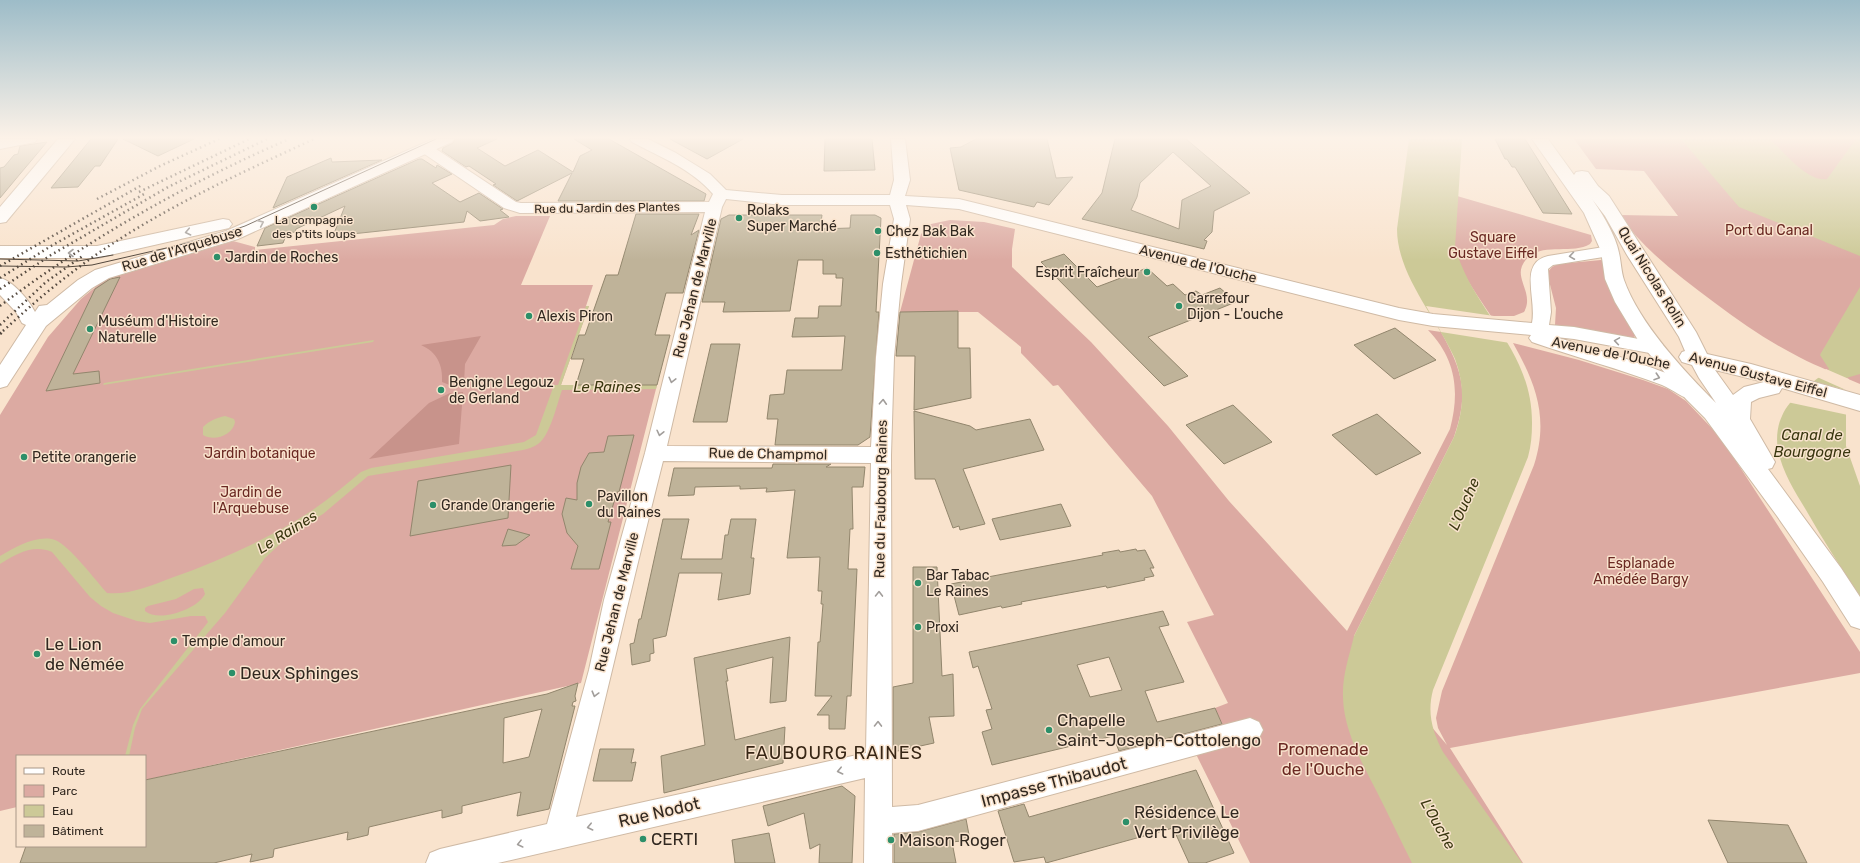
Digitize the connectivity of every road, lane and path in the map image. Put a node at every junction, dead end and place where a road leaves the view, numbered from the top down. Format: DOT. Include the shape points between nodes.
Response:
graph roads {
  1 [pos="33,179"];
  2 [pos="335,179"];
  3 [pos="348,179"];
  4 [pos="473,179"];
  5 [pos="707,179"];
  6 [pos="902,179"];
  7 [pos="1574,179"];
  8 [pos="1584,179"];
  9 [pos="718,200"];
  10 [pos="896,200"];
  11 [pos="1602,213"];
  12 [pos="0,218"];
  13 [pos="126,246"];
  14 [pos="1610,251"];
  15 [pos="0,252"];
  16 [pos="0,284"];
  17 [pos="38,323"];
  18 [pos="1540,334"];
  19 [pos="1681,361"];
  20 [pos="0,381"];
  21 [pos="1782,387"];
  22 [pos="1694,394"];
  23 [pos="1860,404"];
  24 [pos="1739,419"];
  25 [pos="655,453"];
  26 [pos="880,455"];
  27 [pos="1769,474"];
  28 [pos="1785,509"];
  29 [pos="1860,618"];
  30 [pos="1250,730"];
  31 [pos="878,763"];
  32 [pos="879,821"];
  33 [pos="558,834"];
  34 [pos="440,863"];
  35 [pos="878,863"];
  1 -- 12 [label="main road"];
  2 -- 13 [label="main road, Rue de l'Arquebuse, one-way" via="238,219"];
  17 -- 3 [label="main road, Rue de l'Arquebuse, one-way" via="85,284 102,274 232,235"];
  4 -- 9 [label="street, Rue du Jardin des Plantes" via="510,205 520,208"];
  5 -- 9 [label="street" via="715,185"];
  6 -- 10 [label="street"];
  7 -- 11 [label="main road, Quai Nicolas Rolin"];
  8 -- 11 [label="main road, Quai Nicolas Rolin" via="1603,200"];
  9 -- 10 [label="street, Rue du Jardin des Plantes"];
  9 -- 25 [label="street, Rue Jehan de Marville, one-way"];
  10 -- 18 [label="street, Avenue de l'Ouche" via="959,204 1392,312"];
  26 -- 10 [label="street, Rue du Faubourg Raines, one-way" via="885,357 902,219"];
  11 -- 14 [label="main road, Quai Nicolas Rolin"];
  11 -- 19 [label="main road, Quai Nicolas Rolin" via="1689,336"];
  13 -- 15 [label="main road, Rue de l'Arquebuse, one-way" via="82,253"];
  13 -- 17 [label="main road" via="116,251 55,300"];
  14 -- 18 [label="street, Quai Nicolas Rolin, one-way" via="1548,261 1540,267 1538,280 1544,310"];
  14 -- 19 [label="main road" via="1668,346"];
  16 -- 17 [label="main road" via="24,309 29,318"];
  17 -- 20 [label="main road"];
  18 -- 19 [label="street, Avenue de l'Ouche"];
  18 -- 22 [label="street, Avenue de l'Ouche, one-way" via="1664,379"];
  19 -- 21 [label="main road, Avenue Gustave Eiffel"];
  19 -- 22 [label="main road, Quai Nicolas Rolin"];
  19 -- 24 [label="main road, Quai Nicolas Rolin"];
  19 -- 27 [label="main road"];
  21 -- 23 [label="main road, Avenue Gustave Eiffel"];
  21 -- 24 [label="main road" via="1745,395 1741,399"];
  22 -- 28 [label="main road, Quai Nicolas Rolin" via="1712,413"];
  24 -- 27 [label="main road, Quai Nicolas Rolin"];
  25 -- 26 [label="street, Rue de Champmol"];
  25 -- 33 [label="street, Rue Jehan de Marville, one-way"];
  31 -- 26 [label="street, Rue du Faubourg Raines, one-way"];
  27 -- 28 [label="main road, Quai Nicolas Rolin"];
  28 -- 29 [label="main road, Quai Nicolas Rolin"];
  30 -- 32 [label="street, Impasse Thibaudot" via="918,818"];
  31 -- 32 [label="street, Rue du Faubourg Raines"];
  31 -- 33 [label="street, Rue Nodot, one-way"];
  32 -- 35 [label="street, Rue du Faubourg Raines"];
  33 -- 34 [label="street, Rue Nodot, one-way"];
}
